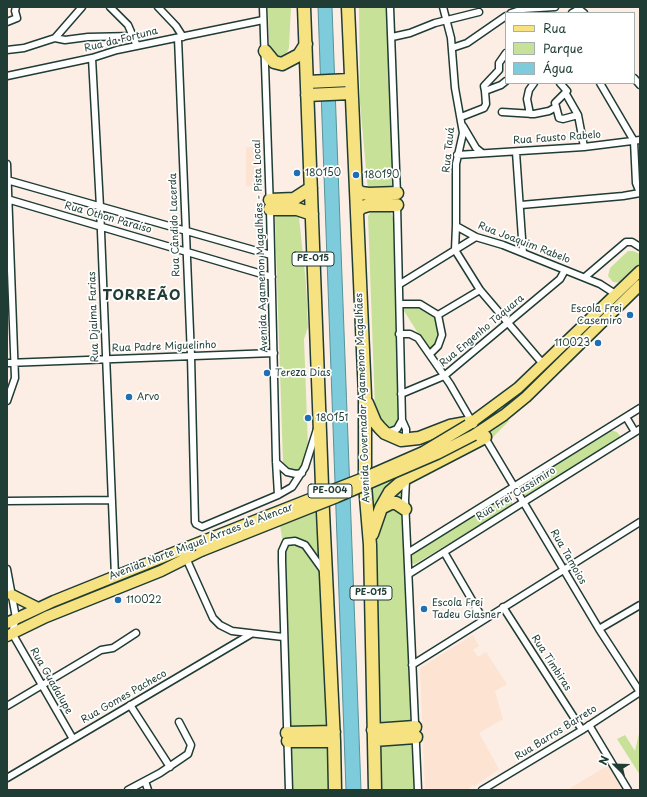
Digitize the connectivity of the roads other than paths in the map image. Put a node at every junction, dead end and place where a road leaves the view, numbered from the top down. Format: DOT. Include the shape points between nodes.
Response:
graph roads {
  1 [pos="82,7"];
  2 [pos="110,7"];
  3 [pos="158,7"];
  4 [pos="262,7"];
  5 [pos="304,7"];
  6 [pos="348,7"];
  7 [pos="390,7"];
  8 [pos="443,7"];
  9 [pos="555,7"];
  10 [pos="15,9"];
  11 [pos="479,12"];
  12 [pos="514,12"];
  13 [pos="574,12"];
  14 [pos="583,12"];
  15 [pos="505,17"];
  16 [pos="263,20"];
  17 [pos="447,20"];
  18 [pos="7,22"];
  19 [pos="134,36"];
  20 [pos="180,37"];
  21 [pos="392,37"];
  22 [pos="55,38"];
  23 [pos="306,44"];
  24 [pos="137,46"];
  25 [pos="452,48"];
  26 [pos="7,50"];
  27 [pos="265,51"];
  28 [pos="505,54"];
  29 [pos="92,58"];
  30 [pos="7,76"];
  31 [pos="345,80"];
  32 [pos="505,82"];
  33 [pos="532,84"];
  34 [pos="561,84"];
  35 [pos="601,84"];
  36 [pos="312,88"];
  37 [pos="485,91"];
  38 [pos="346,93"];
  39 [pos="567,93"];
  40 [pos="556,107"];
  41 [pos="502,112"];
  42 [pos="530,114"];
  43 [pos="578,115"];
  44 [pos="461,118"];
  45 [pos="462,125"];
  46 [pos="637,141"];
  47 [pos="584,147"];
  48 [pos="516,152"];
  49 [pos="482,153"];
  50 [pos="457,155"];
  51 [pos="7,164"];
  52 [pos="8,181"];
  53 [pos="311,188"];
  54 [pos="356,189"];
  55 [pos="640,193"];
  56 [pos="8,199"];
  57 [pos="397,199"];
  58 [pos="270,204"];
  59 [pos="521,204"];
  60 [pos="100,207"];
  61 [pos="356,211"];
  62 [pos="312,214"];
  63 [pos="100,226"];
  64 [pos="456,226"];
  65 [pos="185,230"];
  66 [pos="476,237"];
  67 [pos="640,247"];
  68 [pos="185,250"];
  69 [pos="455,250"];
  70 [pos="523,253"];
  71 [pos="271,255"];
  72 [pos="565,270"];
  73 [pos="640,271"];
  74 [pos="272,277"];
  75 [pos="585,277"];
  76 [pos="400,284"];
  77 [pos="640,285"];
  78 [pos="480,290"];
  79 [pos="621,298"];
  80 [pos="400,304"];
  81 [pos="438,315"];
  82 [pos="509,322"];
  83 [pos="399,334"];
  84 [pos="274,353"];
  85 [pos="430,354"];
  86 [pos="191,356"];
  87 [pos="105,360"];
  88 [pos="7,363"];
  89 [pos="14,363"];
  90 [pos="543,364"];
  91 [pos="444,376"];
  92 [pos="402,394"];
  93 [pos="365,396"];
  94 [pos="7,401"];
  95 [pos="640,408"];
  96 [pos="626,417"];
  97 [pos="402,420"];
  98 [pos="320,422"];
  99 [pos="476,430"];
  100 [pos="638,431"];
  101 [pos="385,433"];
  102 [pos="406,440"];
  103 [pos="276,461"];
  104 [pos="302,473"];
  105 [pos="406,478"];
  106 [pos="514,485"];
  107 [pos="278,495"];
  108 [pos="112,500"];
  109 [pos="524,500"];
  110 [pos="7,501"];
  111 [pos="381,508"];
  112 [pos="405,509"];
  113 [pos="640,522"];
  114 [pos="202,527"];
  115 [pos="370,545"];
  116 [pos="408,552"];
  117 [pos="444,552"];
  118 [pos="186,558"];
  119 [pos="7,569"];
  120 [pos="564,569"];
  121 [pos="409,574"];
  122 [pos="9,576"];
  123 [pos="115,576"];
  124 [pos="327,577"];
  125 [pos="7,586"];
  126 [pos="10,596"];
  127 [pos="640,605"];
  128 [pos="503,607"];
  129 [pos="38,608"];
  130 [pos="483,619"];
  131 [pos="12,621"];
  132 [pos="599,629"];
  133 [pos="136,633"];
  134 [pos="10,634"];
  135 [pos="251,634"];
  136 [pos="283,637"];
  137 [pos="412,665"];
  138 [pos="43,685"];
  139 [pos="640,692"];
  140 [pos="130,705"];
  141 [pos="7,706"];
  142 [pos="179,722"];
  143 [pos="589,725"];
  144 [pos="582,730"];
  145 [pos="416,732"];
  146 [pos="373,735"];
  147 [pos="334,736"];
  148 [pos="288,737"];
  149 [pos="73,739"];
  150 [pos="170,767"];
  151 [pos="7,778"];
  152 [pos="145,781"];
  153 [pos="128,790"];
  154 [pos="148,790"];
  155 [pos="289,790"];
  156 [pos="335,790"];
  157 [pos="375,790"];
  158 [pos="418,790"];
  159 [pos="482,790"];
  160 [pos="628,790"];
  1 -- 22 [label="street"];
  2 -- 19 [label="street" via="128,25"];
  3 -- 20 [label="street" via="176,26"];
  4 -- 16 [label="street"];
  5 -- 23 [label="highway, PE-015"];
  6 -- 31 [label="highway, Avenida Governador Agamenon Magalhães / PE-015"];
  7 -- 21 [label="street"];
  8 -- 17 [label="street, Rua Tauá"];
  9 -- 12 [label="street"];
  10 -- 18 [label="street" via="17,18"];
  11 -- 17 [label="street"];
  13 -- 14 [label="street" via="579,9"];
  15 -- 25 [label="street" via="467,43"];
  16 -- 20 [label="street, Rua da Fortuna"];
  16 -- 27 [label="street, Avenida Agamenon Magalhães - Pista Local"];
  17 -- 21 [label="street"];
  17 -- 25 [label="street, Rua Tauá"];
  19 -- 22 [label="street" via="65,40"];
  19 -- 24 [label="street"];
  20 -- 24 [label="street, Rua da Fortuna"];
  20 -- 65 [label="street, Rua Cândido Lacerda"];
  21 -- 57 [label="street"];
  22 -- 26 [label="street" via="24,48"];
  23 -- 27 [label="highway" via="299,55 282,64 274,62"];
  23 -- 36 [label="highway, PE-015"];
  24 -- 29 [label="street, Rua da Fortuna"];
  25 -- 44 [label="street, Rua Tauá" via="455,88"];
  27 -- 58 [label="street, Avenida Agamenon Magalhães - Pista Local"];
  28 -- 37 [label="street" via="499,63 499,70 484,86"];
  29 -- 30 [label="street, Rua da Fortuna"];
  29 -- 60 [label="street, Rua Djalma Farias"];
  31 -- 36 [label="highway"];
  31 -- 38 [label="highway, Avenida Governador Agamenon Magalhães / PE-015"];
  32 -- 37 [label="street"];
  33 -- 42 [label="street" via="527,99"];
  34 -- 39 [label="street"];
  35 -- 46 [label="street"];
  36 -- 38 [label="highway"];
  36 -- 53 [label="highway, PE-015"];
  37 -- 44 [label="street" via="485,107"];
  38 -- 54 [label="highway, Avenida Governador Agamenon Magalhães / PE-015"];
  39 -- 40 [label="street" via="556,102"];
  39 -- 43 [label="street"];
  40 -- 42 [label="street"];
  40 -- 43 [label="street" via="561,119"];
  41 -- 42 [label="street"];
  43 -- 47 [label="street"];
  44 -- 45 [label="street, Rua Tauá"];
  45 -- 49 [label="street"];
  45 -- 50 [label="street, Rua Tauá"];
  46 -- 47 [label="street, Rua Fausto Rabelo"];
  46 -- 55 [label="street" via="636,182"];
  47 -- 48 [label="street, Rua Fausto Rabelo"];
  48 -- 49 [label="street, Rua Fausto Rabelo"];
  48 -- 59 [label="street"];
  49 -- 50 [label="street, Rua Fausto Rabelo"];
  50 -- 64 [label="street, Rua Tauá"];
  51 -- 52 [label="street"];
  52 -- 56 [label="street"];
  52 -- 60 [label="street, Rua Othon Paraíso"];
  53 -- 58 [label="highway" via="294,199"];
  53 -- 62 [label="highway, PE-015"];
  54 -- 57 [label="highway" via="361,193"];
  54 -- 61 [label="highway, Avenida Governador Agamenon Magalhães / PE-015"];
  55 -- 59 [label="street"];
  56 -- 63 [label="street, Rua Othon Paraíso"];
  56 -- 89 [label="street"];
  57 -- 61 [label="highway" via="362,207"];
  57 -- 76 [label="street"];
  58 -- 62 [label="highway"];
  58 -- 71 [label="street, Avenida Agamenon Magalhães - Pista Local"];
  59 -- 70 [label="street"];
  60 -- 63 [label="street, Rua Djalma Farias"];
  60 -- 65 [label="street, Rua Othon Paraíso"];
  61 -- 93 [label="highway, Avenida Governador Agamenon Magalhães / PE-015"];
  62 -- 98 [label="highway, PE-015"];
  63 -- 68 [label="street, Rua Othon Paraíso"];
  63 -- 87 [label="street, Rua Djalma Farias"];
  64 -- 66 [label="street, Rua Joaquim Rabelo"];
  64 -- 69 [label="street, Rua Tauá"];
  65 -- 68 [label="street, Rua Cândido Lacerda"];
  65 -- 71 [label="street, Rua Othon Paraíso"];
  66 -- 69 [label="street"];
  66 -- 70 [label="street, Rua Joaquim Rabelo"];
  67 -- 75 [label="street" via="632,242 626,242"];
  68 -- 74 [label="street, Rua Othon Paraíso"];
  68 -- 86 [label="street, Rua Cândido Lacerda"];
  69 -- 76 [label="street"];
  69 -- 78 [label="street"];
  70 -- 72 [label="street, Rua Joaquim Rabelo"];
  71 -- 74 [label="street, Avenida Agamenon Magalhães - Pista Local"];
  72 -- 75 [label="street, Rua Joaquim Rabelo"];
  72 -- 82 [label="street, Rua Engenho Taquara" via="560,279"];
  73 -- 79 [label="main road, Avenida Norte Miguel Arraes de Alencar / PE-004"];
  74 -- 84 [label="street, Avenida Agamenon Magalhães - Pista Local"];
  75 -- 79 [label="street, Rua Joaquim Rabelo" via="604,285"];
  76 -- 80 [label="street"];
  77 -- 79 [label="main road, Avenida Norte Miguel Arraes de Alencar / PE-004"];
  78 -- 81 [label="street"];
  78 -- 82 [label="street"];
  79 -- 90 [label="main road, Avenida Norte Miguel Arraes de Alencar / PE-004"];
  79 -- 99 [label="main road, Avenida Norte Miguel Arraes de Alencar / PE-004" via="526,397"];
  80 -- 81 [label="street" via="420,304"];
  80 -- 83 [label="street"];
  81 -- 85 [label="street" via="442,335 438,346"];
  82 -- 90 [label="street"];
  82 -- 91 [label="street, Rua Engenho Taquara"];
  83 -- 85 [label="street, Rua Tamoios" via="414,335"];
  83 -- 92 [label="street"];
  84 -- 86 [label="street, Rua Padre Miguelinho"];
  84 -- 103 [label="street, Avenida Agamenon Magalhães - Pista Local"];
  85 -- 91 [label="street, Rua Tamoios"];
  86 -- 87 [label="street, Rua Padre Miguelinho"];
  86 -- 114 [label="street, Rua Cândido Lacerda" via="194,522"];
  87 -- 89 [label="street, Rua Padre Miguelinho"];
  87 -- 108 [label="street, Rua Djalma Farias"];
  88 -- 89 [label="street, Rua Padre Miguelinho"];
  89 -- 94 [label="street" via="15,378"];
  90 -- 99 [label="main road, Avenida Norte Miguel Arraes de Alencar / PE-004"];
  91 -- 92 [label="street, Rua Engenho Taquara"];
  91 -- 99 [label="street, Rua Tamoios"];
  92 -- 97 [label="street"];
  93 -- 101 [label="highway" via="375,422"];
  93 -- 115 [label="highway, Avenida Governador Agamenon Magalhães / PE-015" via="365,478"];
  95 -- 96 [label="street, Rua Frei Cassimiro"];
  96 -- 100 [label="street, Rua Frei Cassimiro"];
  96 -- 106 [label="street, Rua Frei Cassimiro"];
  97 -- 101 [label="street" via="397,429"];
  97 -- 102 [label="street" via="406,429"];
  98 -- 104 [label="street, Avenida Norte Miguel Arraes de Alencar"];
  98 -- 124 [label="highway, PE-015"];
  99 -- 102 [label="highway" via="450,426"];
  99 -- 105 [label="highway"];
  99 -- 106 [label="street, Rua Tamoios"];
  99 -- 118 [label="main road, Avenida Norte Miguel Arraes de Alencar / PE-004, bridge" via="437,454 337,498"];
  99 -- 123 [label="main road, Avenida Norte Miguel Arraes de Alencar / PE-004, bridge" via="361,479"];
  100 -- 109 [label="street, Rua Frei Cassimiro"];
  101 -- 102 [label="highway"];
  103 -- 104 [label="street" via="288,472"];
  103 -- 107 [label="street, Avenida Agamenon Magalhães - Pista Local"];
  104 -- 107 [label="street, Avenida Norte Miguel Arraes de Alencar" via="292,487"];
  105 -- 111 [label="highway" via="390,492"];
  105 -- 112 [label="street"];
  106 -- 109 [label="street, Rua Tamoios"];
  106 -- 116 [label="street, Rua Frei Cassimiro"];
  107 -- 114 [label="street, Avenida Norte Miguel Arraes de Alencar"];
  108 -- 110 [label="street"];
  108 -- 123 [label="street, Rua Djalma Farias"];
  109 -- 117 [label="street, Rua Frei Cassimiro"];
  109 -- 120 [label="street, Rua Tamoios"];
  111 -- 112 [label="highway" via="396,503"];
  111 -- 115 [label="highway" via="374,524"];
  112 -- 116 [label="street"];
  113 -- 120 [label="street"];
  115 -- 146 [label="highway, Avenida Governador Agamenon Magalhães / PE-015"];
  116 -- 121 [label="street"];
  117 -- 121 [label="street, Rua Frei Cassimiro"];
  117 -- 130 [label="street"];
  118 -- 134 [label="main road, Avenida Norte Miguel Arraes de Alencar / PE-004" via="161,571"];
  118 -- 135 [label="street" via="213,618 226,629"];
  119 -- 122 [label="street"];
  120 -- 128 [label="street"];
  120 -- 132 [label="street, Rua Tamoios"];
  121 -- 137 [label="street"];
  122 -- 125 [label="street"];
  122 -- 126 [label="street"];
  123 -- 129 [label="main road, Avenida Norte Miguel Arraes de Alencar / PE-004"];
  124 -- 136 [label="street" via="305,545 295,541 286,542 282,551"];
  124 -- 147 [label="highway, PE-015"];
  126 -- 129 [label="main road"];
  126 -- 131 [label="street"];
  127 -- 132 [label="street"];
  128 -- 130 [label="street"];
  128 -- 144 [label="street, Rua Timbiras"];
  129 -- 131 [label="main road, Avenida Norte Miguel Arraes de Alencar / PE-004"];
  130 -- 137 [label="street"];
  131 -- 134 [label="street"];
  132 -- 139 [label="street, Rua Tamoios"];
  133 -- 138 [label="street" via="113,648 101,650"];
  134 -- 138 [label="street, Rua Guadalupe"];
  135 -- 136 [label="street"];
  135 -- 140 [label="street, Rua Gomes Pacheco"];
  136 -- 148 [label="street"];
  137 -- 145 [label="street"];
  138 -- 141 [label="street"];
  138 -- 149 [label="street, Rua Guadalupe"];
  139 -- 143 [label="street, Rua Barros Barreto"];
  140 -- 149 [label="street, Rua Gomes Pacheco"];
  140 -- 150 [label="street"];
  142 -- 150 [label="street" via="191,748 188,754"];
  143 -- 144 [label="street, Rua Barros Barreto"];
  143 -- 160 [label="street"];
  144 -- 159 [label="street, Rua Barros Barreto"];
  145 -- 146 [label="highway"];
  145 -- 158 [label="street"];
  146 -- 157 [label="highway, Avenida Governador Agamenon Magalhães / PE-015"];
  147 -- 148 [label="highway"];
  147 -- 156 [label="highway, PE-015"];
  148 -- 155 [label="street"];
  149 -- 151 [label="street, Rua Gomes Pacheco"];
  150 -- 152 [label="street"];
  152 -- 153 [label="street"];
  152 -- 154 [label="street"];
}
